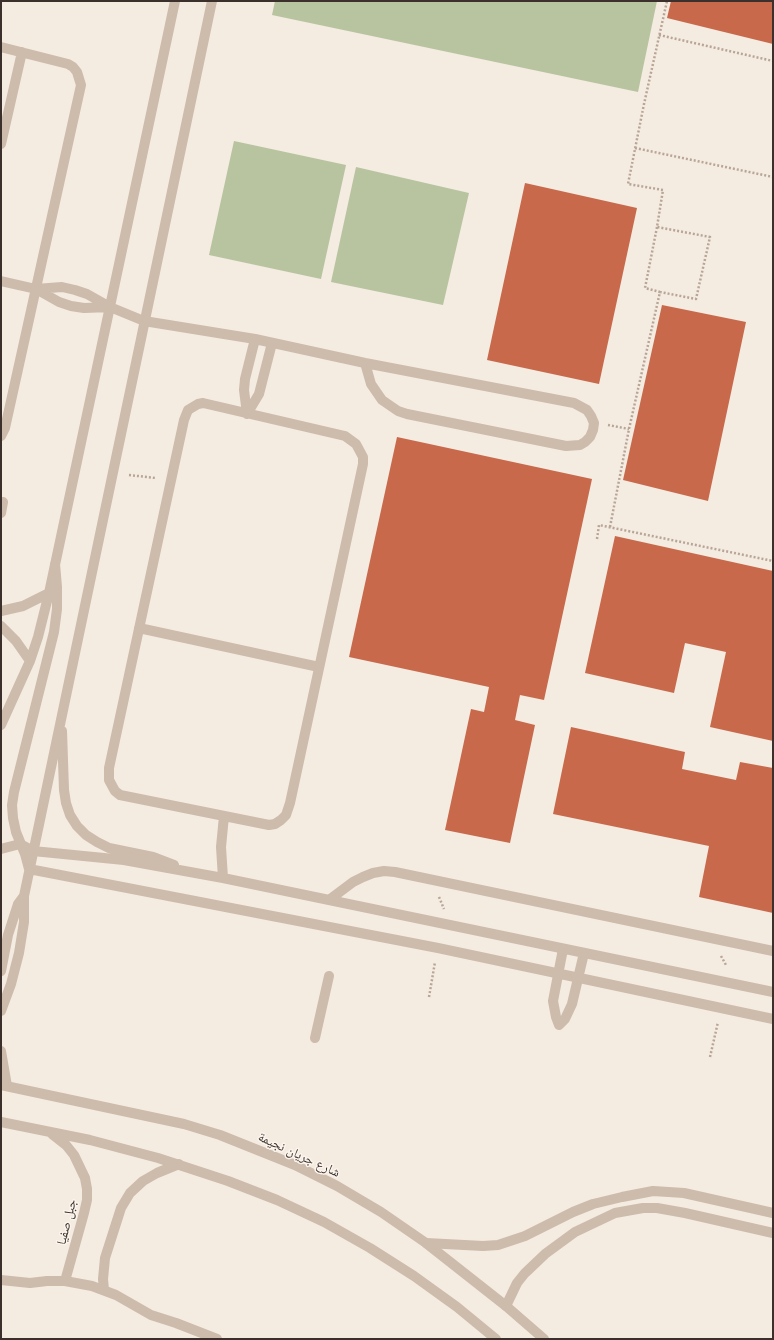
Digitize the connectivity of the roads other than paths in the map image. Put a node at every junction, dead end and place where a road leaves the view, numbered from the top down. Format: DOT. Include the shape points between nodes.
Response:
graph roads {
  1 [pos="175,1"];
  2 [pos="212,1"];
  3 [pos="1,47"];
  4 [pos="22,52"];
  5 [pos="1,144"];
  6 [pos="1,281"];
  7 [pos="36,289"];
  8 [pos="110,307"];
  9 [pos="144,321"];
  10 [pos="255,339"];
  11 [pos="272,343"];
  12 [pos="365,363"];
  13 [pos="247,414"];
  14 [pos="1,436"];
  15 [pos="3,502"];
  16 [pos="1,513"];
  17 [pos="55,564"];
  18 [pos="50,593"];
  19 [pos="1,611"];
  20 [pos="1,626"];
  21 [pos="139,628"];
  22 [pos="30,661"];
  23 [pos="319,666"];
  24 [pos="62,714"];
  25 [pos="1,725"];
  26 [pos="224,816"];
  27 [pos="20,844"];
  28 [pos="1,849"];
  29 [pos="33,850"];
  30 [pos="29,869"];
  31 [pos="189,872"];
  32 [pos="223,878"];
  33 [pos="24,896"];
  34 [pos="329,900"];
  35 [pos="563,949"];
  36 [pos="773,951"];
  37 [pos="584,953"];
  38 [pos="1,971"];
  39 [pos="558,974"];
  40 [pos="329,976"];
  41 [pos="578,978"];
  42 [pos="773,992"];
  43 [pos="1,1011"];
  44 [pos="773,1019"];
  45 [pos="314,1038"];
  46 [pos="1,1051"];
  47 [pos="4,1086"];
  48 [pos="1,1122"];
  49 [pos="51,1132"];
  50 [pos="179,1164"];
  51 [pos="773,1213"];
  52 [pos="773,1233"];
  53 [pos="426,1243"];
  54 [pos="1,1280"];
  55 [pos="65,1281"];
  56 [pos="104,1290"];
  57 [pos="506,1306"];
  58 [pos="217,1339"];
  59 [pos="496,1339"];
  60 [pos="544,1339"];
  1 -- 8 [label="street"];
  2 -- 9 [label="street"];
  3 -- 4 [label="street"];
  4 -- 5 [label="street"];
  4 -- 7 [label="street" via="68,64 77,72 81,85"];
  6 -- 7 [label="street"];
  7 -- 8 [label="street" via="58,302 71,306"];
  7 -- 8 [label="street" via="62,287 75,290"];
  7 -- 14 [label="street" via="5,428"];
  8 -- 9 [label="street"];
  8 -- 17 [label="street"];
  9 -- 10 [label="street"];
  9 -- 24 [label="street"];
  10 -- 11 [label="street"];
  10 -- 13 [label="street" via="245,378"];
  11 -- 12 [label="street"];
  11 -- 13 [label="street" via="261,389"];
  12 -- 12 [label="street" via="371,384 382,400 407,414 573,446 585,442 593,430 594,423 587,410 574,403"];
  13 -- 21 [label="street" via="203,403 193,406 186,414"];
  13 -- 23 [label="street" via="345,436 356,444 363,457"];
  15 -- 16 [label="street"];
  17 -- 18 [label="street"];
  17 -- 27 [label="street" via="57,594 54,632 12,805"];
  18 -- 19 [label="street" via="23,606"];
  18 -- 22 [label="street"];
  20 -- 22 [label="street"];
  21 -- 23 [label="street"];
  21 -- 26 [label="street" via="109,768 111,786 120,795"];
  22 -- 25 [label="street"];
  23 -- 26 [label="street" via="286,815 275,824 269,825"];
  24 -- 29 [label="street"];
  24 -- 31 [label="street" via="64,790 70,815 77,826 86,835 109,848 153,857"];
  26 -- 32 [label="street" via="221,847"];
  27 -- 28 [label="street"];
  27 -- 29 [label="street"];
  27 -- 30 [label="street"];
  29 -- 30 [label="street"];
  29 -- 31 [label="street" via="124,860"];
  30 -- 33 [label="street"];
  30 -- 39 [label="street" via="438,948"];
  31 -- 32 [label="street"];
  32 -- 34 [label="street"];
  33 -- 38 [label="street" via="18,904 8,934"];
  33 -- 43 [label="street" via="24,922 19,953"];
  34 -- 35 [label="street"];
  34 -- 36 [label="street" via="363,876 384,871 395,872"];
  35 -- 37 [label="street"];
  35 -- 39 [label="street"];
  37 -- 41 [label="street"];
  37 -- 42 [label="street"];
  39 -- 41 [label="street"];
  39 -- 41 [label="street" via="553,1000 559,1025 572,1004"];
  40 -- 45 [label="street"];
  41 -- 44 [label="street"];
  46 -- 47 [label="street"];
  47 -- 53 [label="street, شارع جريان نجيمة" via="184,1124 258,1149 337,1186"];
  48 -- 49 [label="street"];
  49 -- 50 [label="street"];
  49 -- 55 [label="street, جبل صفيا" via="74,1155 85,1178 87,1189 84,1213"];
  50 -- 56 [label="street" via="148,1178 130,1193 121,1208 105,1258"];
  50 -- 59 [label="street" via="277,1200 324,1222 414,1276"];
  51 -- 53 [label="street" via="684,1193 653,1191 593,1204 525,1236 498,1245"];
  52 -- 57 [label="street" via="657,1208 615,1213 575,1232 545,1254 517,1283"];
  53 -- 57 [label="street, شارع جريان نجيمة"];
  54 -- 55 [label="street" via="30,1283"];
  55 -- 56 [label="street"];
  56 -- 58 [label="street" via="151,1315"];
  57 -- 60 [label="street, شارع جريان نجيمة"];
}
